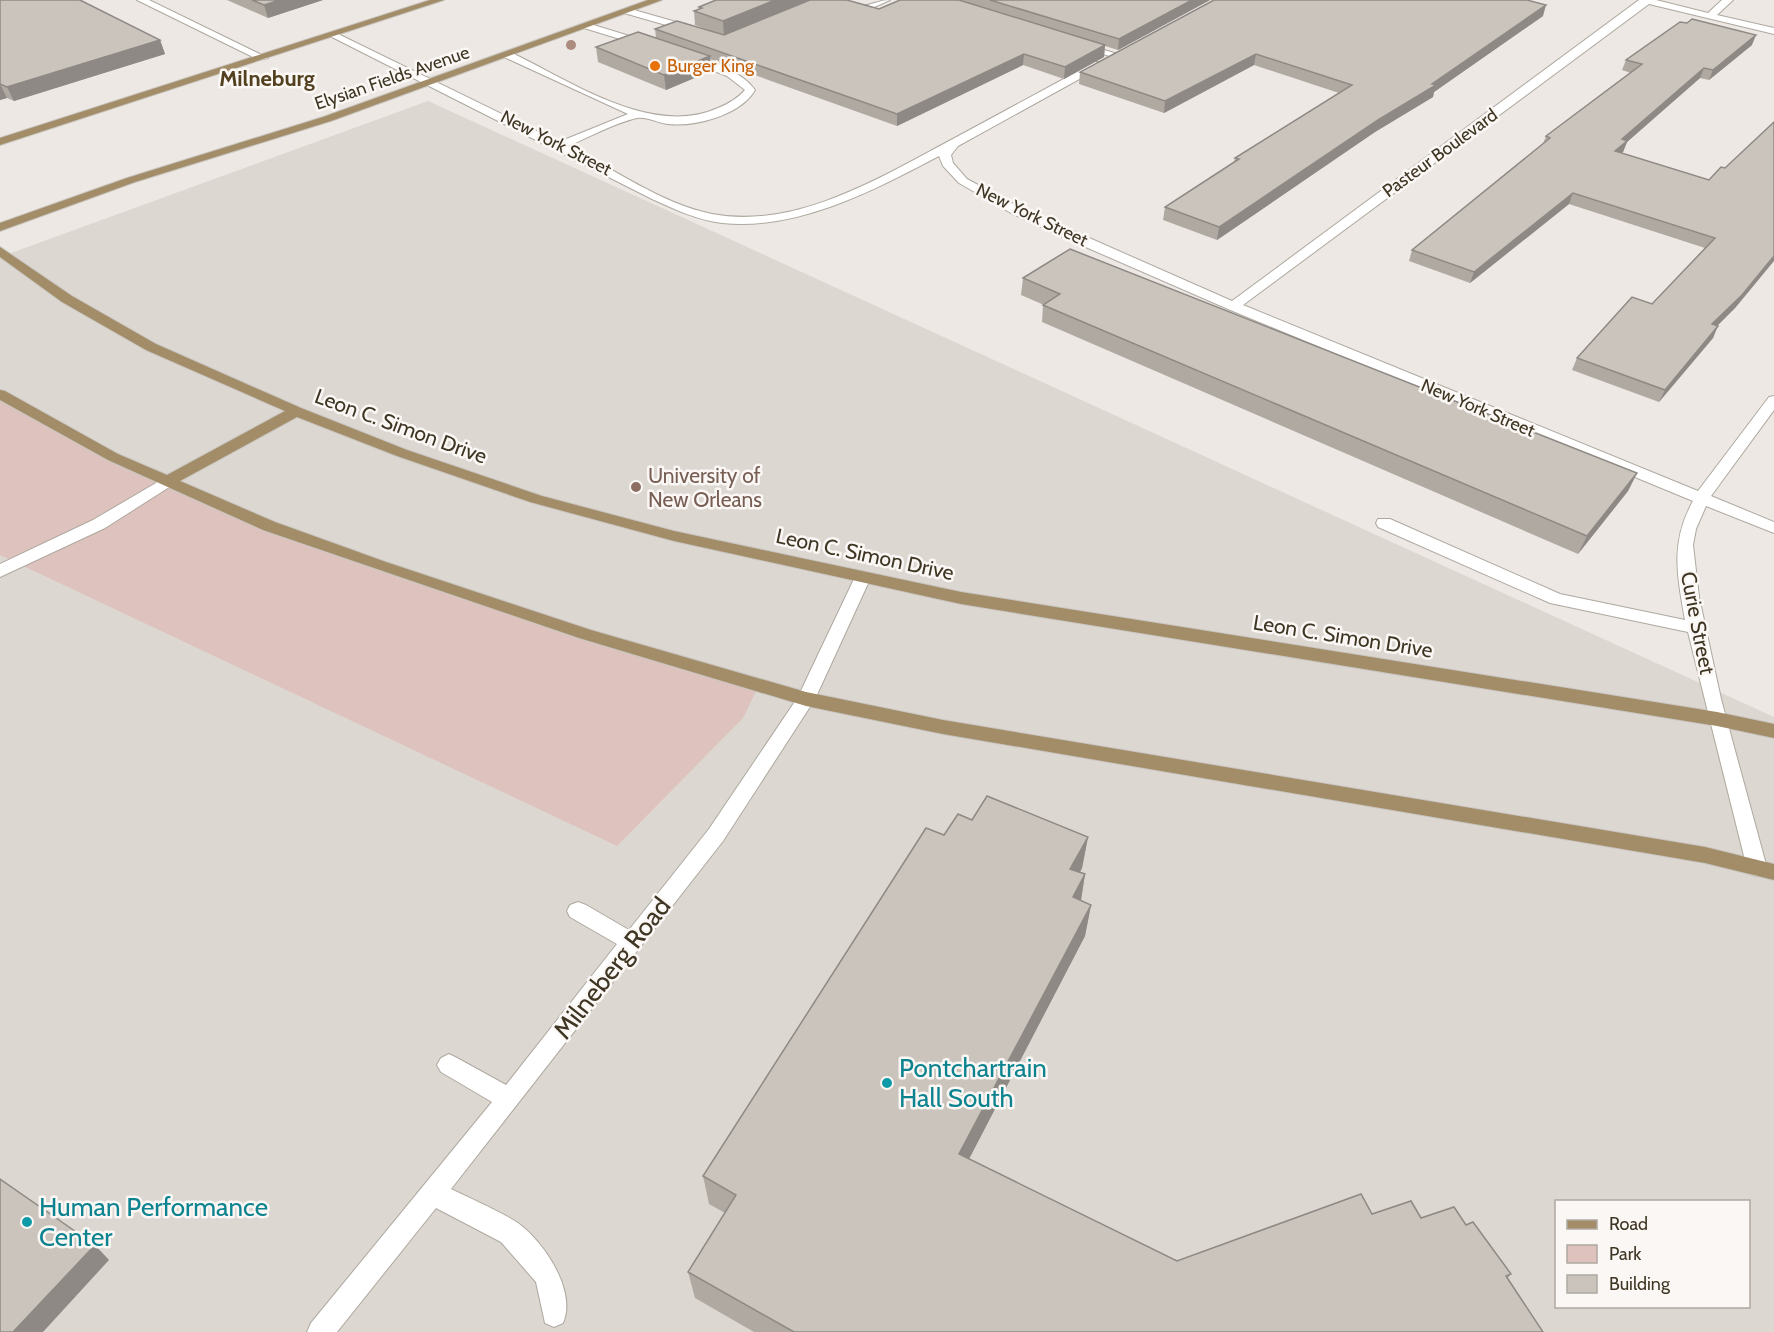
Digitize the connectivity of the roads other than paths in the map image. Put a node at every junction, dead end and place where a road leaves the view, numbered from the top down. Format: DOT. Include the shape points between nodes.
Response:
graph roads {
  1 [pos="142,0"];
  2 [pos="439,0"];
  3 [pos="657,0"];
  4 [pos="823,0"];
  5 [pos="828,0"];
  6 [pos="885,0"];
  7 [pos="1646,0"];
  8 [pos="1728,0"];
  9 [pos="812,5"];
  10 [pos="627,11"];
  11 [pos="692,15"];
  12 [pos="1710,16"];
  13 [pos="672,22"];
  14 [pos="587,26"];
  15 [pos="1774,31"];
  16 [pos="703,34"];
  17 [pos="333,35"];
  18 [pos="1072,41"];
  19 [pos="658,48"];
  20 [pos="1127,50"];
  21 [pos="508,55"];
  22 [pos="679,55"];
  23 [pos="1116,55"];
  24 [pos="263,58"];
  25 [pos="435,82"];
  26 [pos="640,113"];
  27 [pos="0,142"];
  28 [pos="955,142"];
  29 [pos="559,146"];
  30 [pos="0,227"];
  31 [pos="0,251"];
  32 [pos="1233,306"];
  33 [pos="0,394"];
  34 [pos="1774,400"];
  35 [pos="296,411"];
  36 [pos="168,481"];
  37 [pos="1700,500"];
  38 [pos="1384,523"];
  39 [pos="1774,528"];
  40 [pos="0,571"];
  41 [pos="863,577"];
  42 [pos="1695,628"];
  43 [pos="806,699"];
  44 [pos="1717,719"];
  45 [pos="1774,731"];
  46 [pos="1766,870"];
  47 [pos="578,911"];
  48 [pos="632,942"];
  49 [pos="448,1065"];
  50 [pos="509,1099"];
  51 [pos="433,1193"];
  52 [pos="554,1314"];
  53 [pos="320,1332"];
  1 -- 24 [label="street"];
  2 -- 17 [label="main road"];
  3 -- 10 [label="main road, Elysian Fields Avenue"];
  4 -- 9 [label="street"];
  5 -- 6 [label="street" via="861,10"];
  7 -- 12 [label="street"];
  7 -- 32 [label="street, Pasteur Boulevard"];
  8 -- 12 [label="street"];
  10 -- 13 [label="street"];
  10 -- 14 [label="main road, Elysian Fields Avenue"];
  11 -- 13 [label="street"];
  12 -- 15 [label="street"];
  13 -- 16 [label="street"];
  14 -- 19 [label="street"];
  14 -- 21 [label="main road, Elysian Fields Avenue"];
  17 -- 24 [label="main road"];
  17 -- 25 [label="street, New York Street"];
  18 -- 23 [label="street"];
  20 -- 23 [label="street"];
  21 -- 25 [label="main road, Elysian Fields Avenue"];
  21 -- 26 [label="street"];
  22 -- 26 [label="street" via="725,72 750,90 742,100 691,120 671,121"];
  23 -- 28 [label="street"];
  24 -- 27 [label="main road"];
  25 -- 29 [label="street, New York Street"];
  25 -- 30 [label="main road, Elysian Fields Avenue" via="131,180"];
  26 -- 29 [label="street"];
  28 -- 29 [label="street, New York Street" via="896,176 854,194 780,215 739,219 702,215"];
  28 -- 32 [label="street, New York Street" via="947,151 947,164 970,185 1065,233"];
  31 -- 35 [label="main road, Leon C. Simon Drive" via="68,298 151,347"];
  32 -- 37 [label="street, New York Street"];
  33 -- 36 [label="main road" via="113,457"];
  34 -- 37 [label="street, Curie Street"];
  35 -- 36 [label="main road"];
  35 -- 41 [label="main road, Leon C. Simon Drive" via="536,499 674,536"];
  36 -- 40 [label="street" via="99,524"];
  36 -- 43 [label="main road" via="269,526 380,566 585,634"];
  37 -- 39 [label="street, New York Street"];
  37 -- 42 [label="street, Curie Street" via="1685,547"];
  38 -- 42 [label="street" via="1556,599"];
  41 -- 43 [label="street, Milneberg Road"];
  41 -- 44 [label="main road, Leon C. Simon Drive" via="961,598"];
  42 -- 44 [label="street, Curie Street"];
  43 -- 46 [label="main road" via="943,727 1705,855"];
  43 -- 48 [label="street, Milneberg Road" via="716,835"];
  44 -- 45 [label="main road, Leon C. Simon Drive"];
  44 -- 46 [label="street, Curie Street"];
  47 -- 48 [label="street"];
  48 -- 50 [label="street, Milneberg Road"];
  49 -- 50 [label="street"];
  50 -- 51 [label="street, Milneberg Road"];
  51 -- 52 [label="street" via="510,1233 548,1276"];
  51 -- 53 [label="street, Milneberg Road"];
}
